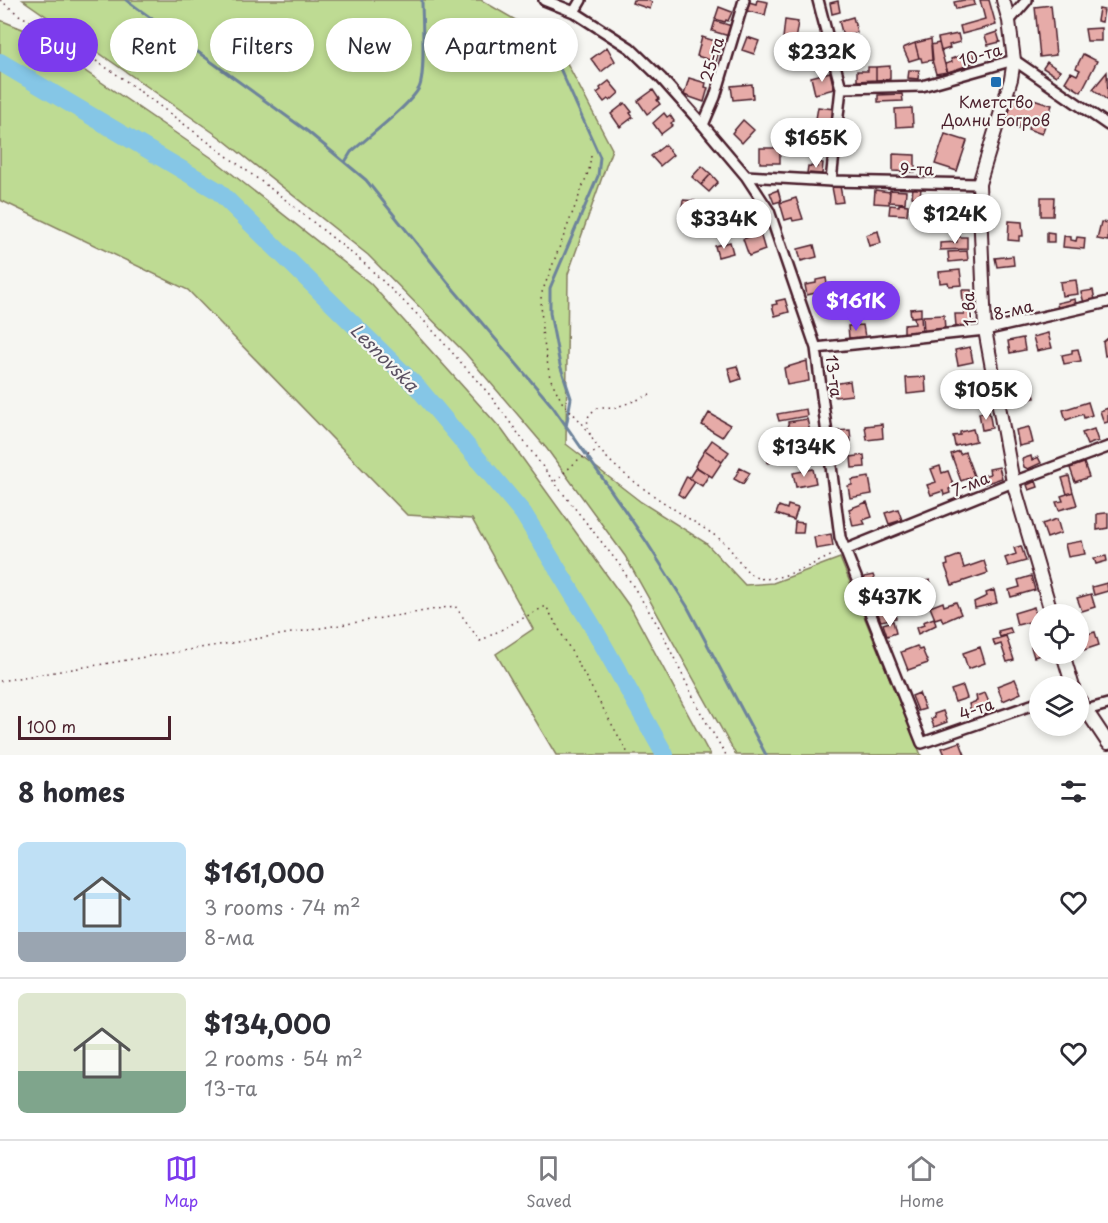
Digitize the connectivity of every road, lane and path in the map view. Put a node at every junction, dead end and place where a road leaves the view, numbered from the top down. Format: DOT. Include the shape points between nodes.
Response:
graph roads {
  1 [pos="0,0"];
  2 [pos="544,0"];
  3 [pos="581,0"];
  4 [pos="744,0"];
  5 [pos="818,0"];
  6 [pos="1003,0"];
  7 [pos="1027,0"];
  8 [pos="574,12"];
  9 [pos="1009,21"];
  10 [pos="1014,60"];
  11 [pos="841,88"];
  12 [pos="703,125"];
  13 [pos="1108,125"];
  14 [pos="591,156"];
  15 [pos="746,176"];
  16 [pos="831,181"];
  17 [pos="979,184"];
  18 [pos="1108,302"];
  19 [pos="985,330"];
  20 [pos="816,348"];
  21 [pos="651,395"];
  22 [pos="592,437"];
  23 [pos="1108,447"];
  24 [pos="599,450"];
  25 [pos="554,482"];
  26 [pos="1013,482"];
  27 [pos="845,550"];
  28 [pos="1049,604"];
  29 [pos="0,681"];
  30 [pos="1108,704"];
  31 [pos="1029,706"];
  32 [pos="1089,709"];
  33 [pos="1089,714"];
  34 [pos="922,743"];
  35 [pos="1108,743"];
  36 [pos="629,755"];
  37 [pos="726,755"];
  1 -- 25 [label="path" via="131,85 365,264 426,323 489,394"];
  2 -- 8 [label="street, 13-та"];
  3 -- 8 [label="street"];
  4 -- 12 [label="street, 25-та"];
  5 -- 11 [label="street"];
  6 -- 9 [label="street, 1-ва"];
  7 -- 9 [label="street"];
  8 -- 12 [label="street, 13-та" via="630,48"];
  9 -- 10 [label="street, 1-ва"];
  10 -- 11 [label="street, 10-та" via="922,86"];
  10 -- 13 [label="street, 10-та"];
  10 -- 17 [label="street, 1-ва"];
  11 -- 16 [label="street"];
  12 -- 15 [label="street, 13-та"];
  14 -- 22 [label="path" via="542,295 542,331 550,378 562,402"];
  15 -- 16 [label="street, 9-та"];
  15 -- 20 [label="street, 13-та" via="769,211"];
  16 -- 17 [label="street, 9-та"];
  17 -- 19 [label="street, 1-ва"];
  18 -- 19 [label="street, 8-ма"];
  19 -- 20 [label="street, 8-ма"];
  19 -- 26 [label="street, 1-ва"];
  20 -- 27 [label="street, 13-та" via="840,537"];
  21 -- 22 [label="path" via="591,412 588,418"];
  22 -- 24 [label="path"];
  23 -- 26 [label="street, 7-ма"];
  24 -- 25 [label="path" via="578,460"];
  24 -- 27 [label="path" via="611,464 723,542 749,575 760,579 779,577"];
  25 -- 37 [label="path" via="619,564 653,618"];
  26 -- 27 [label="street, 7-ма"];
  26 -- 28 [label="street, 1-ва"];
  27 -- 34 [label="street, 13-та"];
  29 -- 36 [label="path" via="455,606 480,641 546,606"];
  30 -- 32 [label="street"];
  31 -- 34 [label="street, 4-та"];
  33 -- 35 [label="street"];
}
